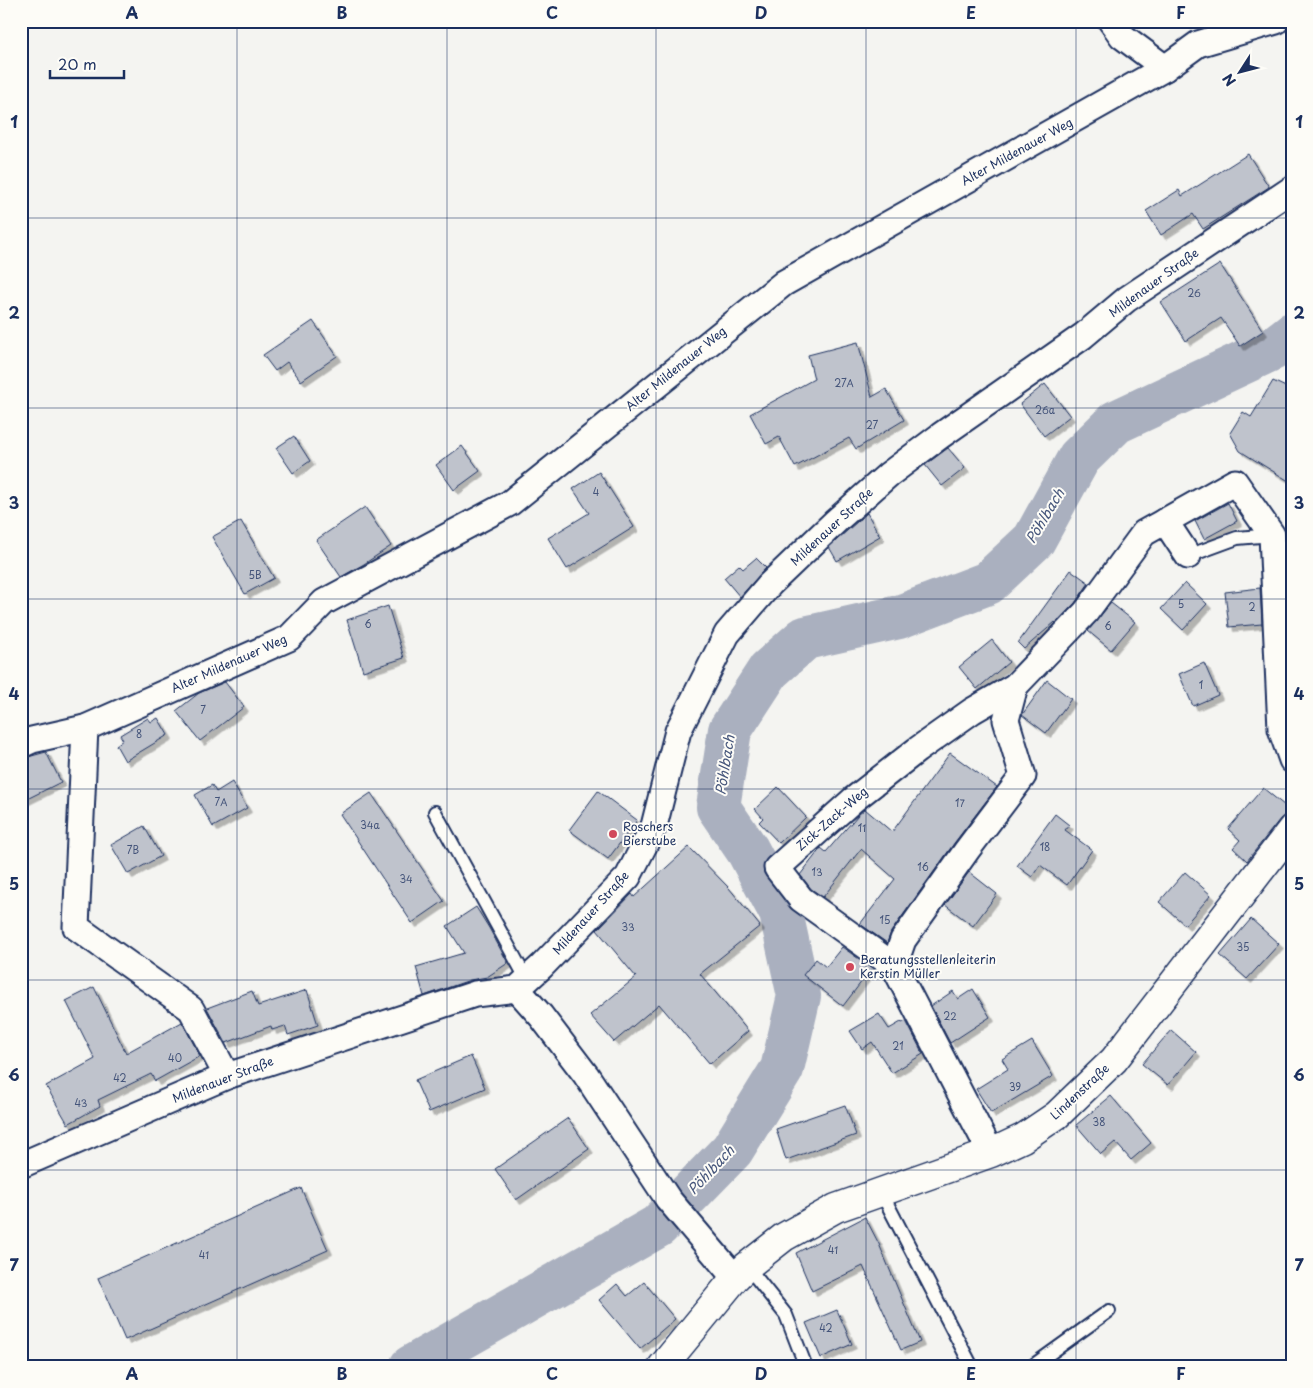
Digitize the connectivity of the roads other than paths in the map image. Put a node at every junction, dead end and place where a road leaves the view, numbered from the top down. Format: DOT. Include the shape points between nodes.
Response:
graph roads {
  1 [pos="1111,21"];
  2 [pos="1276,21"];
  3 [pos="1165,68"];
  4 [pos="1292,189"];
  5 [pos="1165,521"];
  6 [pos="1282,537"];
  7 [pos="1188,556"];
  8 [pos="1016,686"];
  9 [pos="85,728"];
  10 [pos="21,745"];
  11 [pos="1292,760"];
  12 [pos="435,812"];
  13 [pos="1290,836"];
  14 [pos="894,966"];
  15 [pos="522,984"];
  16 [pos="227,1076"];
  17 [pos="991,1153"];
  18 [pos="21,1165"];
  19 [pos="881,1192"];
  20 [pos="741,1272"];
  21 [pos="1109,1311"];
  22 [pos="662,1367"];
  23 [pos="806,1367"];
  24 [pos="972,1367"];
  25 [pos="1031,1367"];
  1 -- 3 [label="street" via="1122,36"];
  2 -- 3 [label="street, Alter Mildenauer Weg" via="1198,44"];
  3 -- 9 [label="street, Alter Mildenauer Weg" via="784,282 510,503 324,602 289,638"];
  4 -- 15 [label="street, Mildenauer Straße" via="1127,299 1083,336 940,436 836,521 770,584 727,634 678,730 654,826 628,877"];
  5 -- 6 [label="street, Zick-Zack-Weg" via="1234,482"];
  5 -- 7 [label="street"];
  5 -- 8 [label="street, Zick-Zack-Weg" via="1144,533 1086,612"];
  6 -- 7 [label="lane" via="1237,538"];
  6 -- 11 [label="street" via="1281,729"];
  8 -- 14 [label="street, Zick-Zack-Weg" via="1006,720 1023,776 903,940"];
  8 -- 14 [label="street, Zick-Zack-Weg" via="972,711 917,750 853,800 777,868 801,898"];
  9 -- 10 [label="street, Alter Mildenauer Weg"];
  9 -- 16 [label="street" via="76,927 191,1009"];
  12 -- 15 [label="lane"];
  13 -- 17 [label="main road, Lindenstraße" via="1114,1060 1057,1116 1023,1138"];
  14 -- 17 [label="street, Zick-Zack-Weg"];
  15 -- 16 [label="street, Mildenauer Straße" via="475,994"];
  15 -- 20 [label="street" via="668,1199"];
  16 -- 18 [label="street, Mildenauer Straße"];
  17 -- 19 [label="main road, Lindenstraße"];
  19 -- 20 [label="main road, Lindenstraße" via="836,1208 784,1236"];
  19 -- 24 [label="lane"];
  20 -- 22 [label="main road, Lindenstraße"];
  20 -- 23 [label="lane" via="786,1315"];
  21 -- 25 [label="lane"];
}
